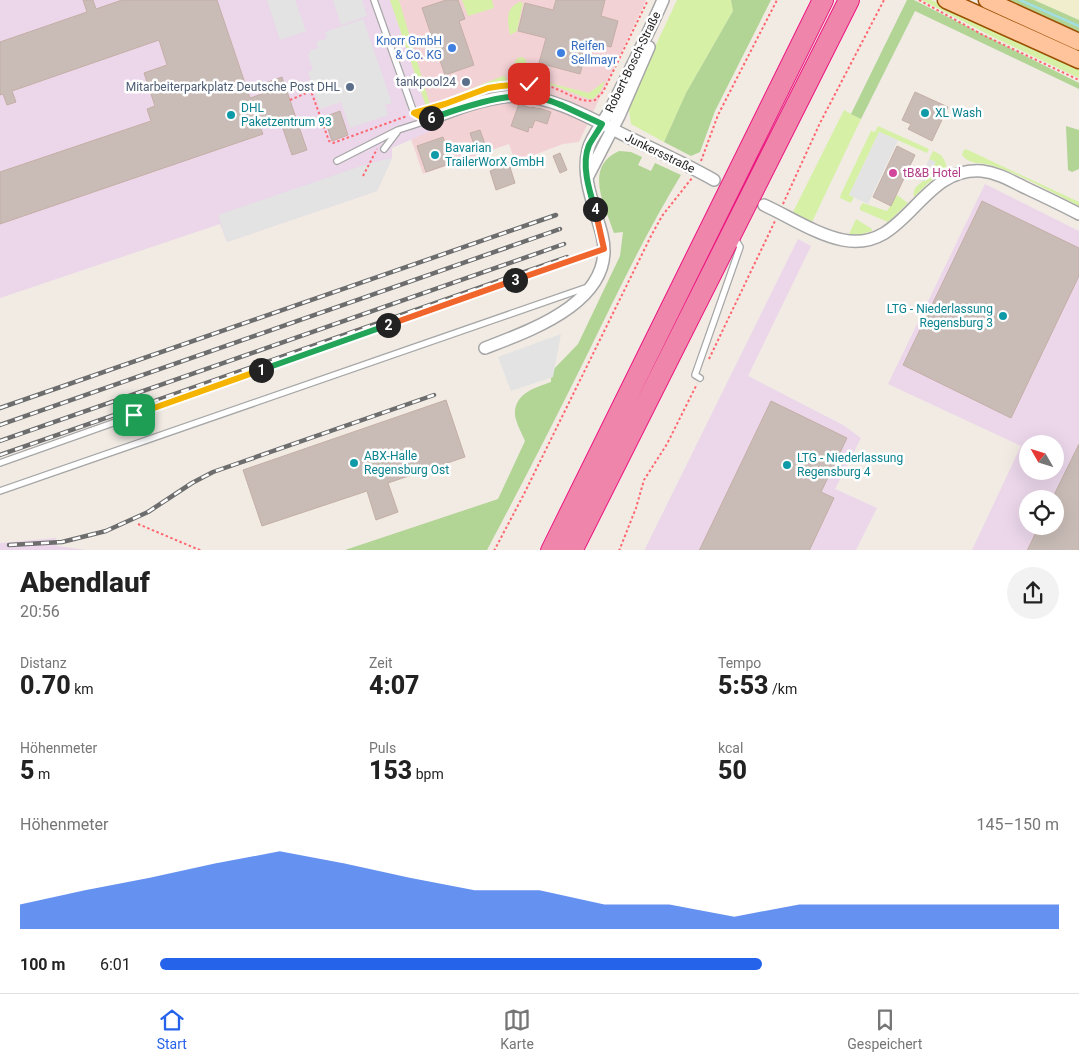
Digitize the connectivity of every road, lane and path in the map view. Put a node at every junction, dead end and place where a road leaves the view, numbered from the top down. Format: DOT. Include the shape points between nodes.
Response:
graph roads {
  1 [pos="374,0"];
  2 [pos="648,0"];
  3 [pos="663,0"];
  4 [pos="670,0"];
  5 [pos="777,0"];
  6 [pos="823,0"];
  7 [pos="849,0"];
  8 [pos="884,0"];
  9 [pos="918,0"];
  10 [pos="946,0"];
  11 [pos="987,0"];
  12 [pos="1079,42"];
  13 [pos="1079,60"];
  14 [pos="1079,80"];
  15 [pos="488,88"];
  16 [pos="290,100"];
  17 [pos="414,113"];
  18 [pos="426,120"];
  19 [pos="606,127"];
  20 [pos="398,130"];
  21 [pos="384,149"];
  22 [pos="337,161"];
  23 [pos="698,171"];
  24 [pos="714,180"];
  25 [pos="764,205"];
  26 [pos="779,212"];
  27 [pos="1079,214"];
  28 [pos="737,242"];
  29 [pos="604,249"];
  30 [pos="592,286"];
  31 [pos="485,348"];
  32 [pos="700,378"];
  33 [pos="0,463"];
  34 [pos="0,491"];
  35 [pos="138,524"];
  36 [pos="202,550"];
  37 [pos="494,550"];
  38 [pos="551,550"];
  39 [pos="572,550"];
  40 [pos="619,550"];
  1 -- 17 [label="lane"];
  2 -- 15 [label="path" via="595,100 585,101 551,87 529,84"];
  3 -- 19 [label="street, Robert-Bosch-Straße"];
  4 -- 19 [label="street, Robert-Bosch-Straße" via="619,116"];
  5 -- 23 [label="path" via="718,115"];
  6 -- 38 [label="highway"];
  7 -- 39 [label="highway"];
  8 -- 26 [label="path" via="820,123"];
  9 -- 14 [label="path"];
  10 -- 13 [label="main road"];
  11 -- 12 [label="main road"];
  16 -- 17 [label="path" via="311,91 329,141 333,143"];
  17 -- 18 [label="lane"];
  18 -- 19 [label="street, Robert-Bosch-Straße" via="491,99 515,96 553,102"];
  18 -- 20 [label="lane"];
  19 -- 23 [label="street, Junkersstraße"];
  19 -- 29 [label="street, Robert-Bosch-Straße" via="588,147 586,163 588,188"];
  20 -- 21 [label="lane"];
  20 -- 22 [label="lane"];
  23 -- 24 [label="street, Junkersstraße"];
  23 -- 37 [label="path" via="662,216 651,236"];
  25 -- 26 [label="street"];
  26 -- 27 [label="street" via="829,236 859,242 892,229 948,178 982,171 1003,176"];
  26 -- 32 [label="path"];
  28 -- 32 [label="lane" via="740,247 695,375"];
  29 -- 30 [label="street, Robert-Bosch-Straße" via="601,267"];
  29 -- 33 [label="lane"];
  30 -- 31 [label="street, Robert-Bosch-Straße" via="560,315"];
  30 -- 34 [label="lane"];
  32 -- 40 [label="path" via="667,444 644,480"];
  35 -- 36 [label="path"];
}
